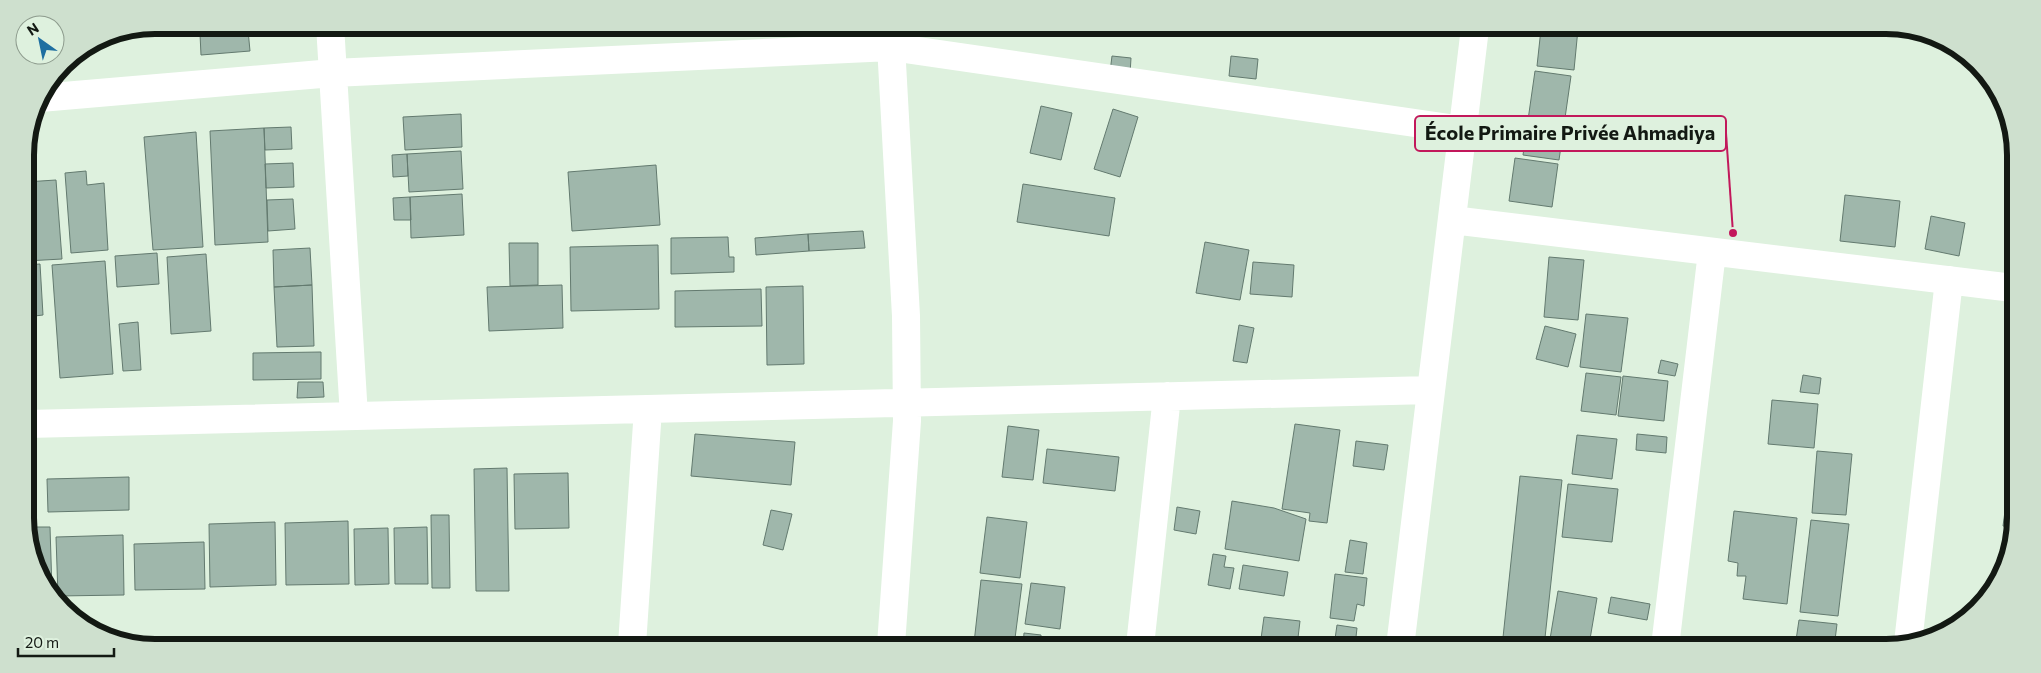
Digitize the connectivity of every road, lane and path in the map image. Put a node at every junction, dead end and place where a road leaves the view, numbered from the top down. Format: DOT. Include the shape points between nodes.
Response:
graph roads {
  1 [pos="331,34"];
  2 [pos="1474,34"];
  3 [pos="890,37"];
  4 [pos="333,73"];
  5 [pos="48,97"];
  6 [pos="1463,130"];
  7 [pos="1452,220"];
  8 [pos="1712,252"];
  9 [pos="1949,280"];
  10 [pos="2007,287"];
  11 [pos="1431,390"];
  12 [pos="1167,396"];
  13 [pos="907,402"];
  14 [pos="648,409"];
  15 [pos="354,416"];
  16 [pos="34,424"];
  17 [pos="1909,637"];
  18 [pos="632,639"];
  19 [pos="892,639"];
  20 [pos="1141,639"];
  21 [pos="1401,639"];
  22 [pos="1666,639"];
  1 -- 4 [label="street"];
  2 -- 6 [label="street"];
  3 -- 4 [label="street"];
  3 -- 6 [label="street"];
  3 -- 13 [label="street" via="906,316"];
  4 -- 5 [label="street"];
  4 -- 15 [label="street"];
  6 -- 7 [label="street"];
  7 -- 8 [label="street"];
  7 -- 11 [label="street"];
  8 -- 9 [label="street"];
  8 -- 22 [label="street"];
  9 -- 10 [label="street"];
  9 -- 17 [label="street"];
  11 -- 12 [label="street"];
  11 -- 21 [label="street"];
  12 -- 13 [label="street"];
  12 -- 20 [label="street"];
  13 -- 14 [label="street"];
  13 -- 19 [label="street" via="900,556"];
  14 -- 15 [label="street"];
  14 -- 18 [label="street"];
  15 -- 16 [label="street"];
}
